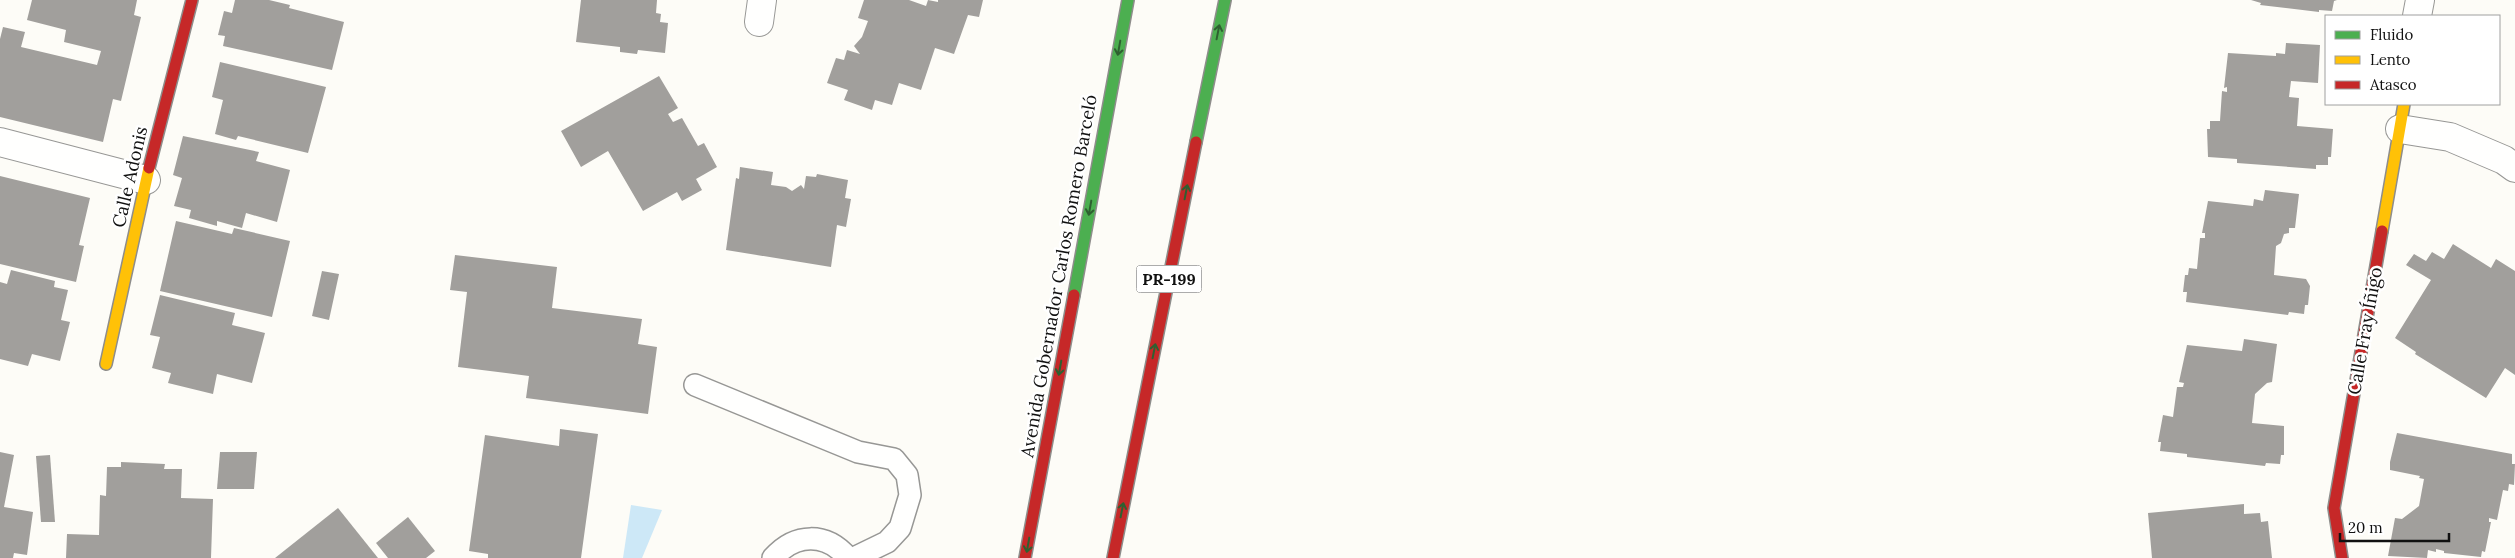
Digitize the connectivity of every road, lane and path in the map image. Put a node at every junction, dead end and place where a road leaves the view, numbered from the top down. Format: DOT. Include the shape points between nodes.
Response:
graph roads {
  1 [pos="192,0"];
  2 [pos="1128,0"];
  3 [pos="1225,0"];
  4 [pos="2420,0"];
  5 [pos="2417,15"];
  6 [pos="2402,116"];
  7 [pos="0,142"];
  8 [pos="2515,168"];
  9 [pos="146,180"];
  10 [pos="106,364"];
  11 [pos="694,384"];
  12 [pos="1038,486"];
  13 [pos="1042,531"];
  14 [pos="773,558"];
  15 [pos="848,558"];
  16 [pos="854,558"];
  17 [pos="1025,558"];
  18 [pos="1113,558"];
  19 [pos="2342,558"];
  1 -- 9 [label="main road, Calle Adonis"];
  2 -- 12 [label="main road, Avenida Gobernador Carlos Romero Barceló, one-way"];
  18 -- 3 [label="main road, PR-199, one-way"];
  4 -- 5 [label="street"];
  6 -- 8 [label="street" via="2504,160"];
  6 -- 19 [label="main road, Calle Fray Íñigo" via="2334,508"];
  7 -- 9 [label="street"];
  9 -- 10 [label="main road, Calle Adonis"];
  11 -- 16 [label="lane" via="858,452 894,459 907,475 910,495 900,528 886,542"];
  12 -- 13 [label="main road"];
  12 -- 17 [label="main road, Avenida Gobernador Carlos Romero Barceló, one-way"];
  14 -- 15 [label="lane" via="789,544 811,538 840,548"];
}
